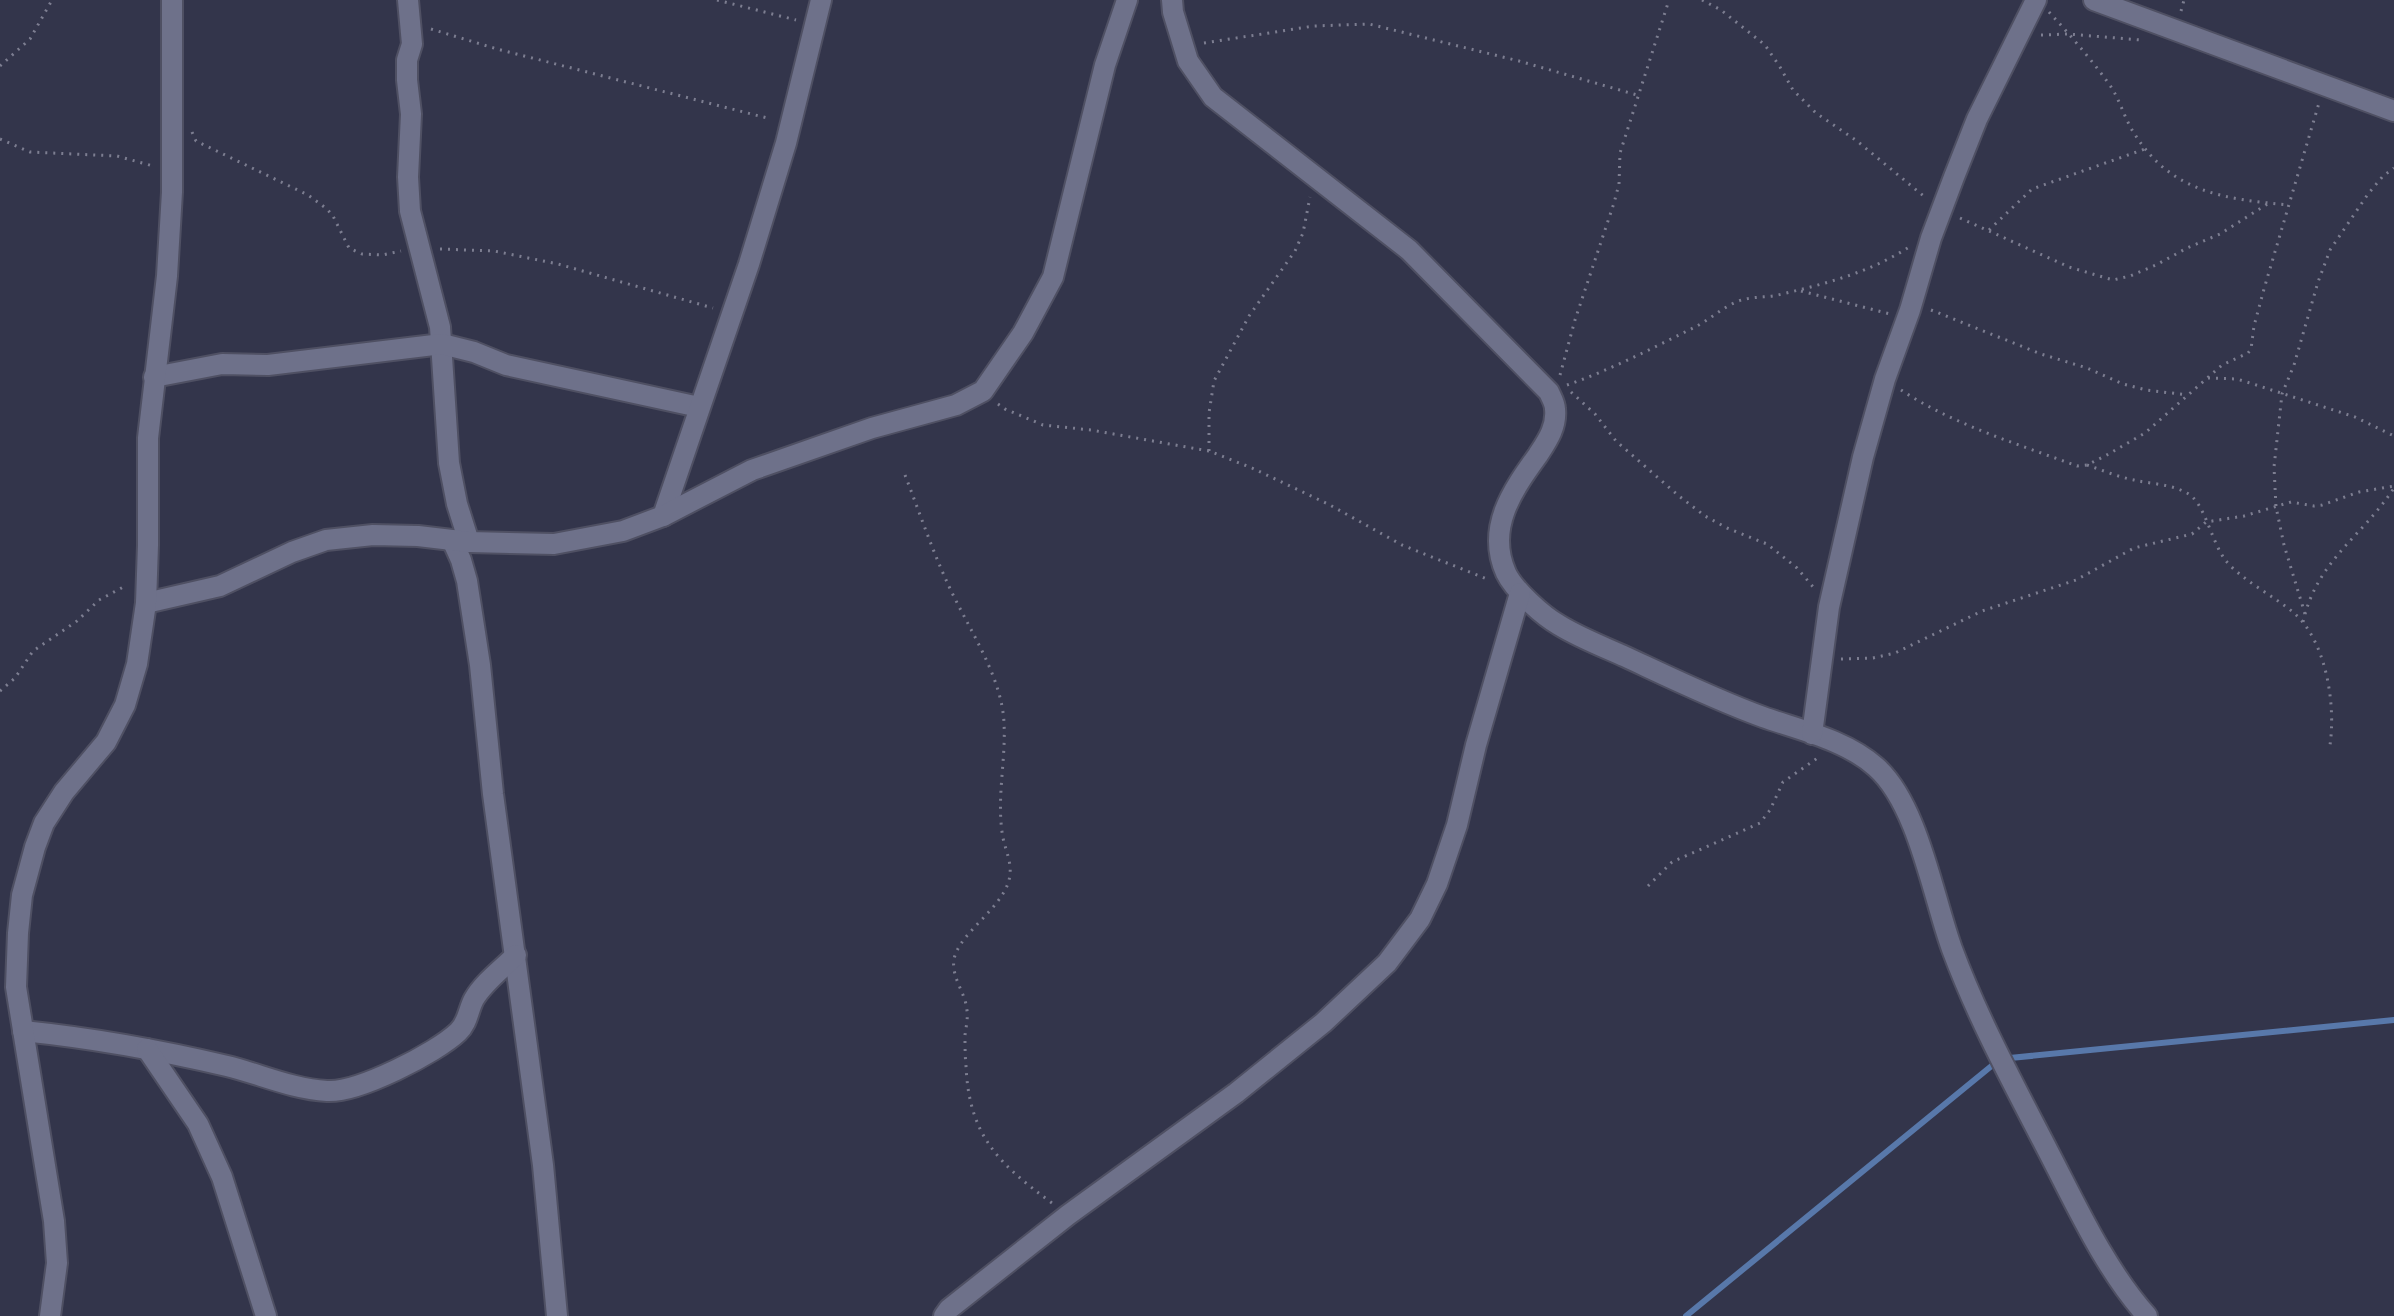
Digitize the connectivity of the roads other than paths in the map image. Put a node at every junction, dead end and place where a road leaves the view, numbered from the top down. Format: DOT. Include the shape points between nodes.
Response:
graph roads {
  1 [pos="172,0"];
  2 [pos="408,0"];
  3 [pos="821,0"];
  4 [pos="1127,0"];
  5 [pos="1172,0"];
  6 [pos="2094,0"];
  7 [pos="2042,4"];
  8 [pos="2394,111"];
  9 [pos="442,344"];
  10 [pos="154,377"];
  11 [pos="699,407"];
  12 [pos="663,516"];
  13 [pos="461,541"];
  14 [pos="1518,590"];
  15 [pos="146,603"];
  16 [pos="1812,734"];
  17 [pos="516,955"];
  18 [pos="8,990"];
  19 [pos="23,1031"];
  20 [pos="147,1049"];
  21 [pos="50,1316"];
  22 [pos="266,1316"];
  23 [pos="557,1316"];
  24 [pos="944,1316"];
  25 [pos="2147,1316"];
  1 -- 10 [label="street" via="167,276"];
  2 -- 9 [label="street" via="410,211"];
  3 -- 11 [label="street" via="791,124"];
  4 -- 12 [label="street" via="1105,65 1053,277 983,391 956,405 752,470"];
  5 -- 14 [label="street" via="1188,61 1213,97 1409,250 1549,392 1555,407 1549,439 1501,516 1498,547"];
  6 -- 8 [label="street"];
  7 -- 16 [label="street" via="2015,43 1977,119 1885,379 1829,607"];
  9 -- 10 [label="street" via="268,365 222,364"];
  9 -- 11 [label="street" via="506,365"];
  9 -- 13 [label="street" via="449,463"];
  10 -- 15 [label="street"];
  11 -- 12 [label="street"];
  12 -- 13 [label="street" via="623,531 554,544"];
  13 -- 15 [label="street" via="373,535 326,540 220,586"];
  13 -- 17 [label="street"];
  14 -- 16 [label="street" via="1557,624 1720,701"];
  14 -- 24 [label="street" via="1437,884 1420,919 1387,963 1236,1093 1068,1215"];
  15 -- 18 [label="street" via="125,705 106,742 44,823 35,847"];
  16 -- 25 [label="street" via="1877,767 1895,790 1916,834 1952,949 2000,1059 2108,1260"];
  17 -- 20 [label="street" via="473,1001 459,1031 414,1061 349,1088 329,1092"];
  17 -- 23 [label="street"];
  18 -- 19 [label="street"];
  19 -- 20 [label="street"];
  19 -- 21 [label="street" via="54,1221 57,1263"];
  20 -- 22 [label="street" via="207,1143"];
}
